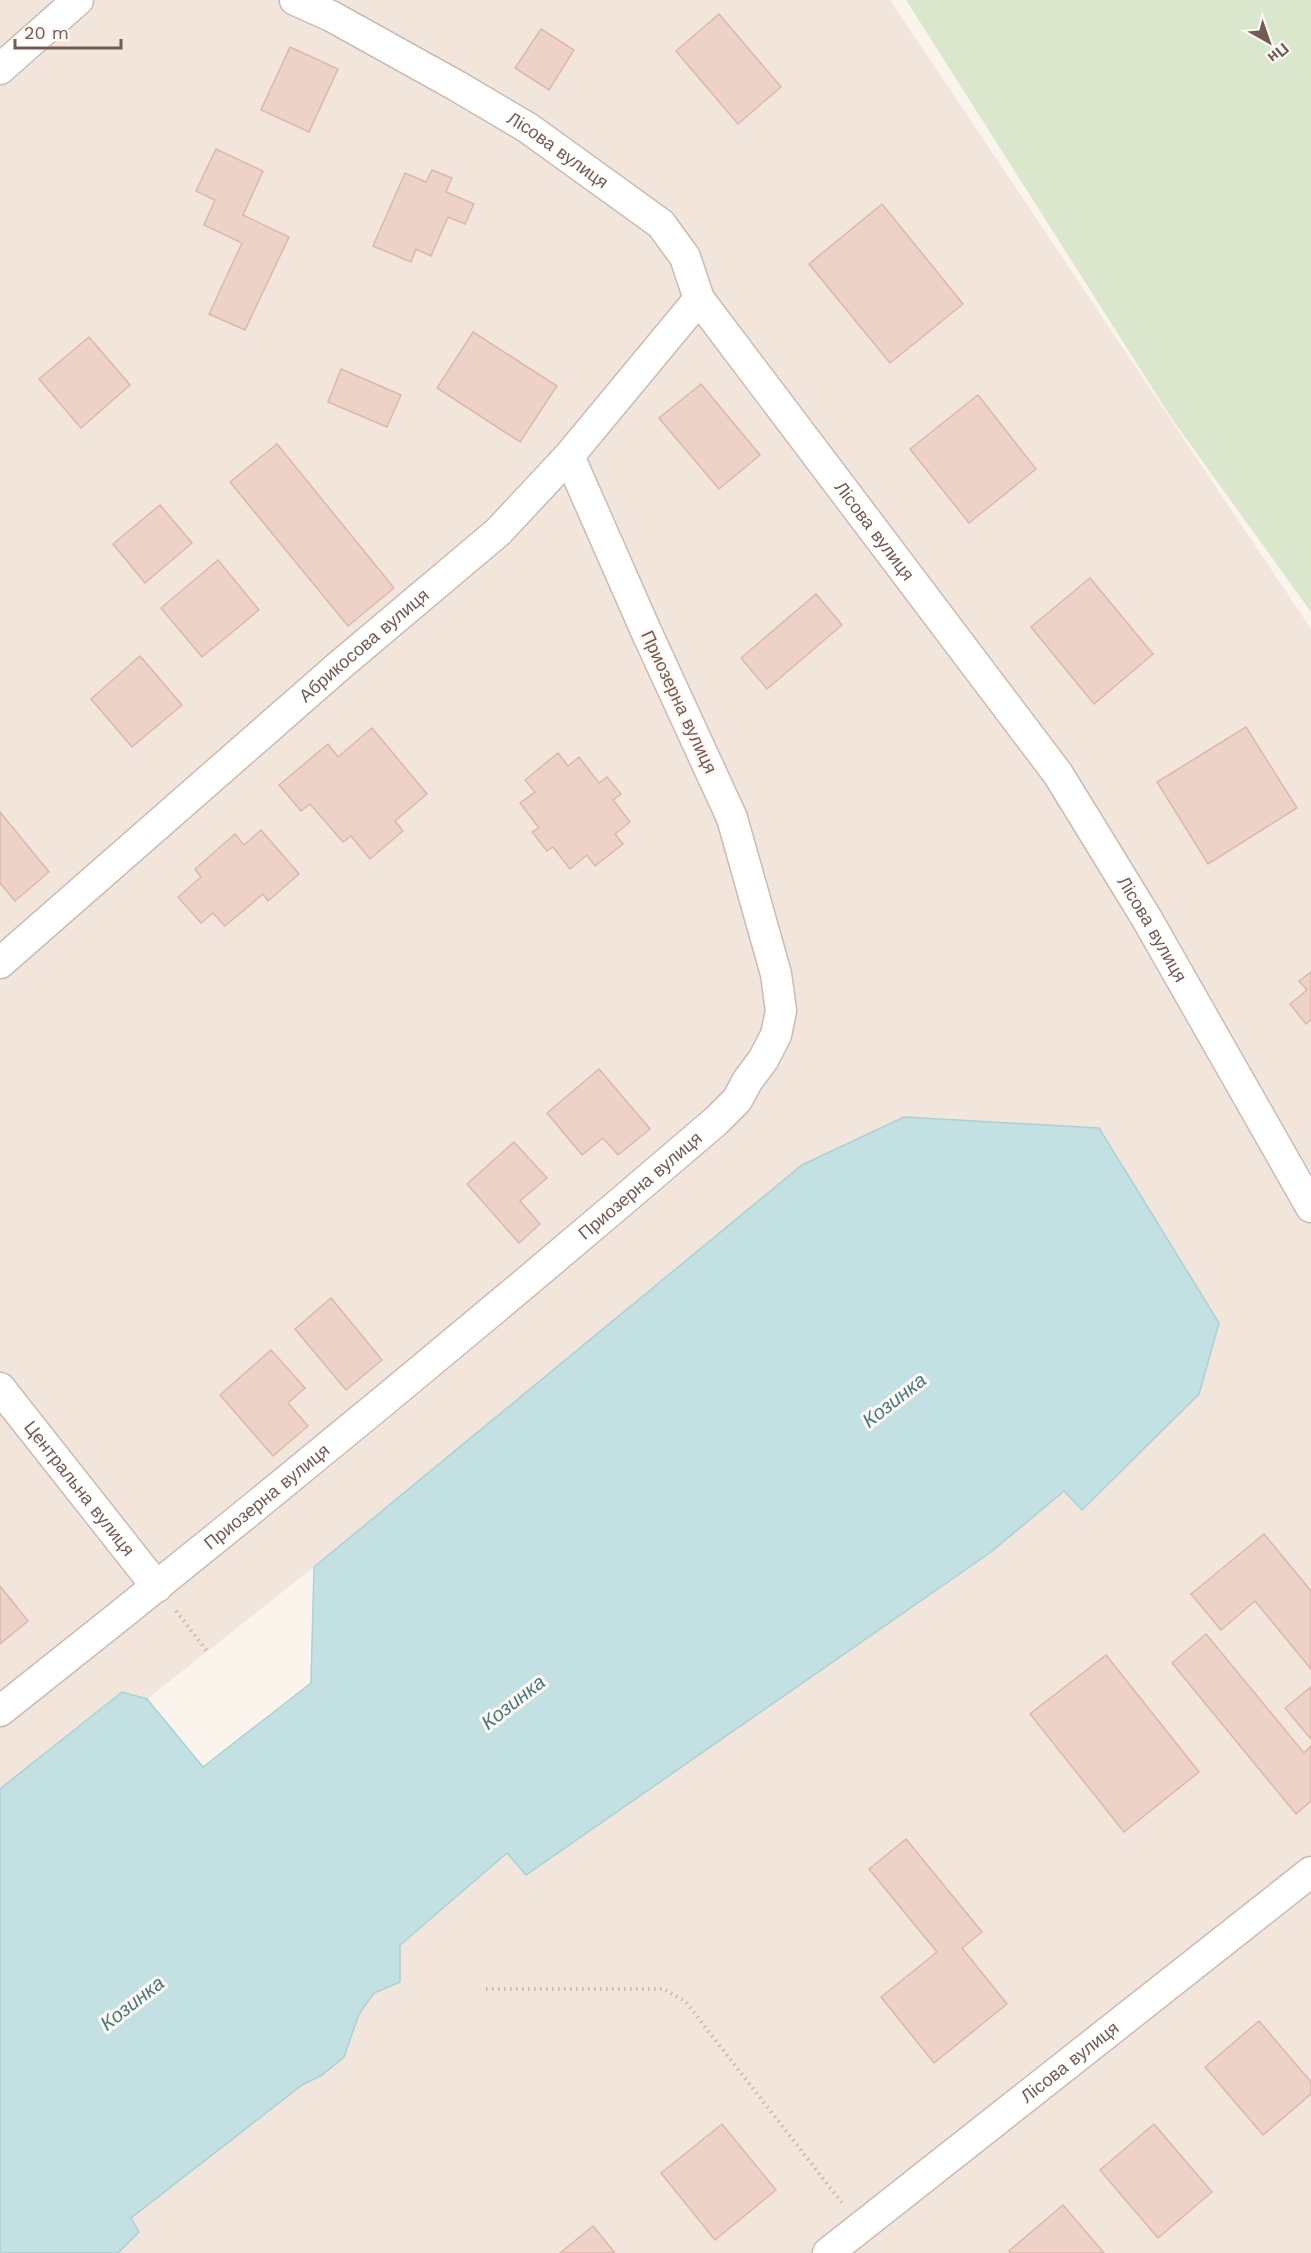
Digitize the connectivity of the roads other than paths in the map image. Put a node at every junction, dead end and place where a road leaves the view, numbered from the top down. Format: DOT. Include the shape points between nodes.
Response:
graph roads {
  1 [pos="78,0"];
  2 [pos="295,0"];
  3 [pos="0,69"];
  4 [pos="699,299"];
  5 [pos="569,456"];
  6 [pos="0,963"];
  7 [pos="1311,1208"];
  8 [pos="0,1388"];
  9 [pos="157,1587"];
  10 [pos="0,1711"];
  11 [pos="1311,1872"];
  12 [pos="828,2253"];
  1 -- 3 [label="street"];
  2 -- 4 [label="street, Лісова вулиця" via="331,16 528,128 661,224 685,257"];
  4 -- 5 [label="street, Абрикосова вулиця"];
  4 -- 7 [label="street, Лісова вулиця" via="1058,774 1147,919"];
  5 -- 6 [label="street, Абрикосова вулиця" via="498,532"];
  5 -- 9 [label="street, Приозерна вулиця" via="732,818 776,974 781,1011 777,1035 737,1100 717,1121"];
  8 -- 9 [label="street, Центральна вулиця"];
  9 -- 10 [label="street, Приозерна вулиця"];
  11 -- 12 [label="street, Лісова вулиця"];
}
